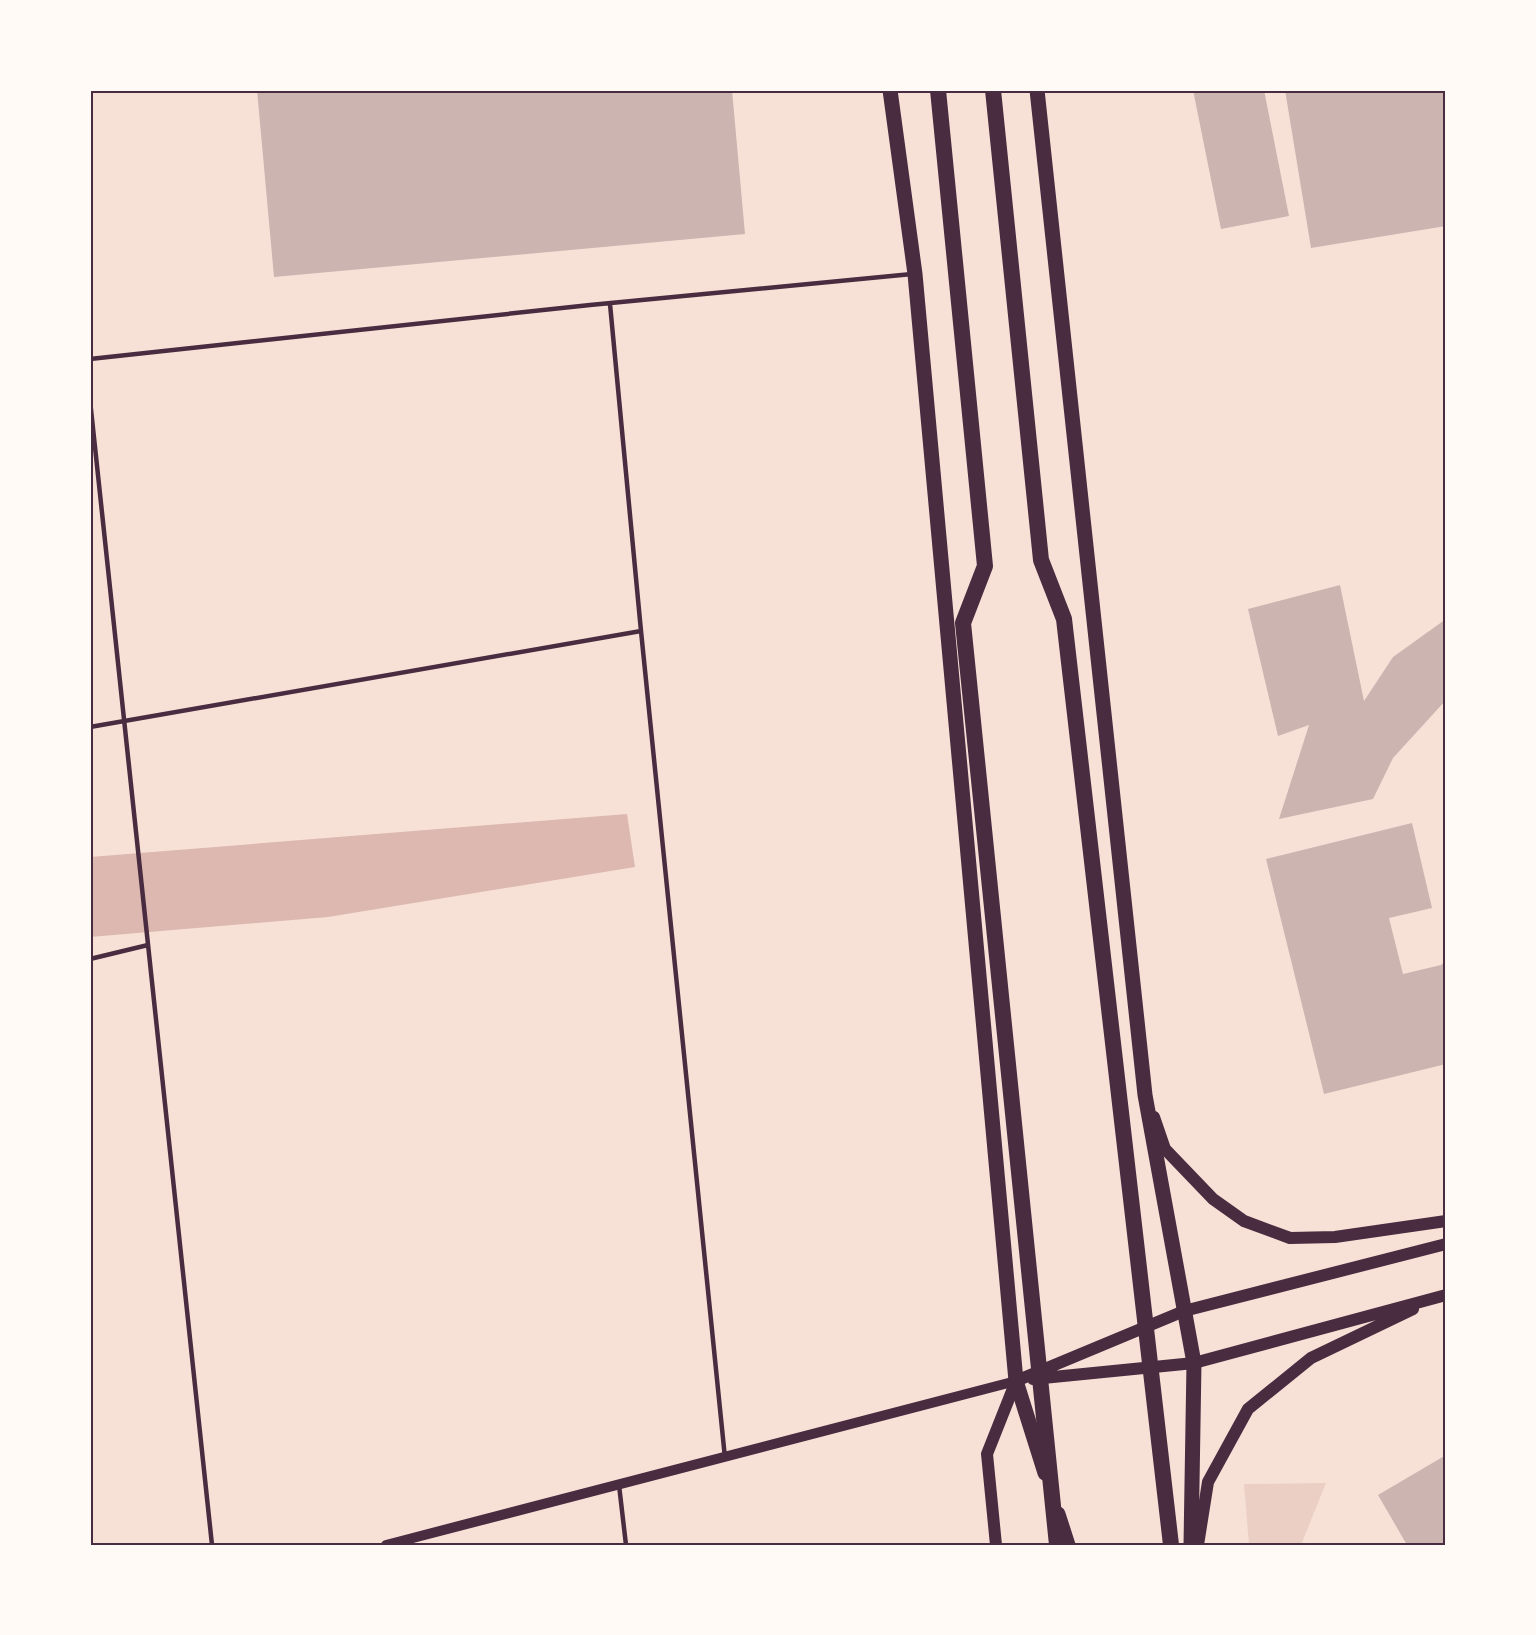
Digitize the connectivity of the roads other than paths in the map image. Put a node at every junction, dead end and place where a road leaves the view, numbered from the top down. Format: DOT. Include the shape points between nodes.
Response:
graph roads {
  1 [pos="890,90"];
  2 [pos="938,90"];
  3 [pos="993,90"];
  4 [pos="1037,90"];
  5 [pos="915,274"];
  6 [pos="610,304"];
  7 [pos="90,359"];
  8 [pos="90,400"];
  9 [pos="641,631"];
  10 [pos="124,721"];
  11 [pos="90,727"];
  12 [pos="148,945"];
  13 [pos="90,959"];
  14 [pos="1145,1095"];
  15 [pos="1446,1221"];
  16 [pos="1446,1244"];
  17 [pos="1443,1295"];
  18 [pos="1184,1311"];
  19 [pos="1194,1363"];
  20 [pos="1016,1381"];
  21 [pos="725,1458"];
  22 [pos="619,1485"];
  23 [pos="212,1545"];
  24 [pos="386,1545"];
  25 [pos="626,1545"];
  26 [pos="996,1545"];
  27 [pos="1057,1545"];
  28 [pos="1068,1545"];
  29 [pos="1171,1545"];
  30 [pos="1191,1545"];
  31 [pos="1198,1545"];
  1 -- 5 [label="main road"];
  2 -- 27 [label="highway" via="985,566 963,623"];
  3 -- 29 [label="highway" via="1041,560 1064,619"];
  4 -- 14 [label="main road"];
  5 -- 6 [label="lane"];
  5 -- 20 [label="main road"];
  6 -- 7 [label="lane"];
  6 -- 9 [label="lane"];
  8 -- 10 [label="lane"];
  9 -- 10 [label="lane"];
  9 -- 21 [label="lane"];
  10 -- 11 [label="lane"];
  10 -- 12 [label="lane"];
  12 -- 13 [label="lane"];
  12 -- 23 [label="lane"];
  14 -- 15 [label="main road" via="1166,1149 1213,1199 1244,1221 1290,1238 1335,1237"];
  14 -- 18 [label="main road"];
  16 -- 18 [label="main road"];
  17 -- 19 [label="main road"];
  17 -- 31 [label="main road" via="1311,1358 1248,1409 1208,1482"];
  18 -- 19 [label="main road"];
  18 -- 20 [label="main road"];
  19 -- 20 [label="main road"];
  19 -- 30 [label="main road"];
  20 -- 21 [label="street"];
  20 -- 26 [label="main road" via="987,1455"];
  20 -- 28 [label="main road"];
  21 -- 22 [label="street"];
  22 -- 24 [label="street"];
  22 -- 25 [label="lane"];
}
